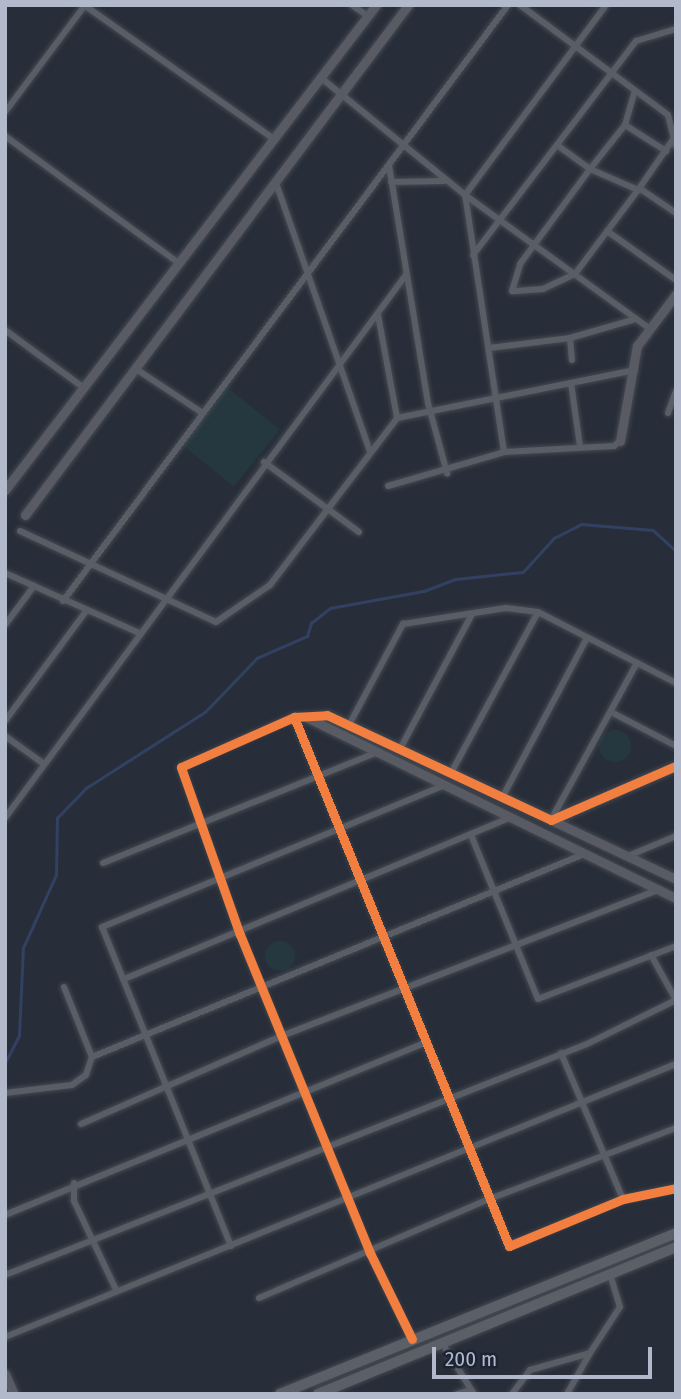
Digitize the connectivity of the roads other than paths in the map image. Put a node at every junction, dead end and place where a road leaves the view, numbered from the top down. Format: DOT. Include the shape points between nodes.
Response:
graph roads {
  1 [pos="85,5"];
  2 [pos="352,5"];
  3 [pos="376,5"];
  4 [pos="408,5"];
  5 [pos="508,5"];
  6 [pos="520,5"];
  7 [pos="606,5"];
  8 [pos="368,16"];
  9 [pos="676,29"];
  10 [pos="575,47"];
  11 [pos="611,73"];
  12 [pos="320,77"];
  13 [pos="635,91"];
  14 [pos="340,99"];
  15 [pos="5,112"];
  16 [pos="625,125"];
  17 [pos="5,136"];
  18 [pos="274,139"];
  19 [pos="675,141"];
  20 [pos="557,145"];
  21 [pos="404,146"];
  22 [pos="666,151"];
  23 [pos="389,164"];
  24 [pos="590,169"];
  25 [pos="391,182"];
  26 [pos="449,182"];
  27 [pos="276,183"];
  28 [pos="638,190"];
  29 [pos="465,195"];
  30 [pos="676,213"];
  31 [pos="502,219"];
  32 [pos="607,231"];
  33 [pos="534,243"];
  34 [pos="472,256"];
  35 [pos="180,264"];
  36 [pos="306,273"];
  37 [pos="575,274"];
  38 [pos="405,276"];
  39 [pos="676,280"];
  40 [pos="676,294"];
  41 [pos="378,316"];
  42 [pos="636,319"];
  43 [pos="650,329"];
  44 [pos="5,330"];
  45 [pos="570,338"];
  46 [pos="489,348"];
  47 [pos="572,360"];
  48 [pos="337,365"];
  49 [pos="136,369"];
  50 [pos="637,369"];
  51 [pos="571,383"];
  52 [pos="84,388"];
  53 [pos="676,391"];
  54 [pos="496,394"];
  55 [pos="430,408"];
  56 [pos="201,412"];
  57 [pos="668,414"];
  58 [pos="397,418"];
  59 [pos="620,441"];
  60 [pos="580,446"];
  61 [pos="369,449"];
  62 [pos="504,452"];
  63 [pos="264,463"];
  64 [pos="447,472"];
  65 [pos="388,486"];
  66 [pos="5,490"];
  67 [pos="326,506"];
  68 [pos="25,515"];
  69 [pos="20,531"];
  70 [pos="359,532"];
  71 [pos="91,564"];
  72 [pos="5,573"];
  73 [pos="34,586"];
  74 [pos="161,599"];
  75 [pos="62,601"];
  76 [pos="86,611"];
  77 [pos="538,612"];
  78 [pos="472,614"];
  79 [pos="5,625"];
  80 [pos="139,633"];
  81 [pos="587,638"];
  82 [pos="636,663"];
  83 [pos="676,683"];
  84 [pos="611,712"];
  85 [pos="327,715"];
  86 [pos="306,716"];
  87 [pos="294,717"];
  88 [pos="5,721"];
  89 [pos="349,725"];
  90 [pos="5,736"];
  91 [pos="676,746"];
  92 [pos="400,749"];
  93 [pos="375,752"];
  94 [pos="44,764"];
  95 [pos="676,766"];
  96 [pos="451,773"];
  97 [pos="317,777"];
  98 [pos="442,786"];
  99 [pos="503,796"];
  100 [pos="5,818"];
  101 [pos="509,818"];
  102 [pos="551,820"];
  103 [pos="197,824"];
  104 [pos="338,831"];
  105 [pos="471,835"];
  106 [pos="676,836"];
  107 [pos="584,854"];
  108 [pos="628,856"];
  109 [pos="103,863"];
  110 [pos="676,879"];
  111 [pos="219,881"];
  112 [pos="360,885"];
  113 [pos="496,889"];
  114 [pos="658,890"];
  115 [pos="676,898"];
  116 [pos="381,934"];
  117 [pos="240,935"];
  118 [pos="676,946"];
  119 [pos="515,948"];
  120 [pos="651,955"];
  121 [pos="124,979"];
  122 [pos="262,983"];
  123 [pos="64,987"];
  124 [pos="402,989"];
  125 [pos="676,1000"];
  126 [pos="145,1034"];
  127 [pos="284,1035"];
  128 [pos="422,1044"];
  129 [pos="561,1053"];
  130 [pos="93,1057"];
  131 [pos="676,1064"];
  132 [pos="168,1085"];
  133 [pos="305,1090"];
  134 [pos="5,1093"];
  135 [pos="446,1100"];
  136 [pos="582,1104"];
  137 [pos="80,1124"];
  138 [pos="676,1128"];
  139 [pos="189,1136"];
  140 [pos="328,1143"];
  141 [pos="467,1151"];
  142 [pos="601,1155"];
  143 [pos="75,1182"];
  144 [pos="676,1188"];
  145 [pos="211,1189"];
  146 [pos="349,1199"];
  147 [pos="622,1199"];
  148 [pos="487,1200"];
  149 [pos="5,1215"];
  150 [pos="676,1233"];
  151 [pos="90,1238"];
  152 [pos="231,1246"];
  153 [pos="676,1247"];
  154 [pos="370,1253"];
  155 [pos="610,1274"];
  156 [pos="5,1275"];
  157 [pos="116,1290"];
  158 [pos="259,1298"];
  159 [pos="5,1337"];
  160 [pos="412,1339"];
  161 [pos="442,1343"];
  162 [pos="590,1353"];
  163 [pos="5,1374"];
  164 [pos="472,1392"];
  165 [pos="14,1394"];
  166 [pos="280,1394"];
  167 [pos="318,1394"];
  168 [pos="457,1394"];
  169 [pos="513,1394"];
  170 [pos="567,1394"];
  1 -- 15 [label="street"];
  1 -- 18 [label="street"];
  2 -- 8 [label="street"];
  3 -- 8 [label="street"];
  4 -- 14 [label="street"];
  5 -- 21 [label="street"];
  6 -- 10 [label="street"];
  7 -- 10 [label="street"];
  8 -- 12 [label="street"];
  9 -- 11 [label="street" via="636,41"];
  10 -- 11 [label="street"];
  10 -- 29 [label="street"];
  11 -- 13 [label="street"];
  11 -- 20 [label="street"];
  12 -- 14 [label="street"];
  12 -- 18 [label="street"];
  13 -- 16 [label="street"];
  13 -- 19 [label="street" via="668,115"];
  14 -- 21 [label="street"];
  14 -- 27 [label="street"];
  16 -- 22 [label="street"];
  16 -- 24 [label="street"];
  17 -- 35 [label="street"];
  18 -- 35 [label="street"];
  19 -- 22 [label="street"];
  20 -- 24 [label="street"];
  20 -- 31 [label="street"];
  21 -- 23 [label="street"];
  21 -- 26 [label="street"];
  22 -- 28 [label="street"];
  23 -- 25 [label="street"];
  23 -- 36 [label="street"];
  24 -- 28 [label="street"];
  24 -- 33 [label="street"];
  25 -- 26 [label="street"];
  25 -- 38 [label="street"];
  26 -- 29 [label="street"];
  27 -- 36 [label="street"];
  27 -- 49 [label="street"];
  28 -- 30 [label="street"];
  28 -- 32 [label="street"];
  29 -- 31 [label="street"];
  29 -- 34 [label="street"];
  31 -- 33 [label="street"];
  31 -- 34 [label="street"];
  32 -- 37 [label="street"];
  32 -- 39 [label="street"];
  33 -- 37 [label="street"];
  33 -- 37 [label="street" via="511,279 512,291 543,289"];
  34 -- 46 [label="street"];
  35 -- 52 [label="street"];
  36 -- 48 [label="street"];
  36 -- 56 [label="street"];
  37 -- 42 [label="street"];
  38 -- 41 [label="street"];
  38 -- 55 [label="street"];
  40 -- 43 [label="street"];
  41 -- 48 [label="street"];
  41 -- 58 [label="street"];
  42 -- 43 [label="street"];
  42 -- 45 [label="street"];
  43 -- 50 [label="street" via="637,346"];
  44 -- 52 [label="street"];
  45 -- 46 [label="street"];
  45 -- 47 [label="street"];
  46 -- 54 [label="street"];
  48 -- 61 [label="street"];
  48 -- 63 [label="street"];
  49 -- 56 [label="street"];
  49 -- 68 [label="street"];
  50 -- 51 [label="street"];
  50 -- 59 [label="street"];
  51 -- 54 [label="street"];
  51 -- 60 [label="street"];
  52 -- 66 [label="street"];
  53 -- 57 [label="street"];
  54 -- 55 [label="street"];
  54 -- 62 [label="street"];
  55 -- 58 [label="street"];
  55 -- 64 [label="street"];
  56 -- 71 [label="street"];
  58 -- 61 [label="street"];
  59 -- 60 [label="street"];
  60 -- 62 [label="street"];
  61 -- 67 [label="street"];
  62 -- 64 [label="street"];
  63 -- 67 [label="street"];
  63 -- 74 [label="street"];
  64 -- 65 [label="street"];
  67 -- 70 [label="street"];
  67 -- 74 [label="street" via="270,585 216,622"];
  69 -- 71 [label="street"];
  71 -- 74 [label="street"];
  71 -- 75 [label="street"];
  72 -- 73 [label="street"];
  73 -- 75 [label="street"];
  73 -- 79 [label="street"];
  74 -- 80 [label="street"];
  75 -- 76 [label="street"];
  76 -- 80 [label="street"];
  76 -- 88 [label="street"];
  77 -- 78 [label="street"];
  77 -- 81 [label="street"];
  77 -- 96 [label="street"];
  78 -- 89 [label="street" via="403,624"];
  78 -- 92 [label="street"];
  80 -- 94 [label="street"];
  81 -- 82 [label="street"];
  81 -- 99 [label="street"];
  82 -- 83 [label="street"];
  82 -- 84 [label="street"];
  84 -- 91 [label="street"];
  84 -- 102 [label="street"];
  85 -- 86 [label="street"];
  85 -- 89 [label="street"];
  86 -- 87 [label="street"];
  86 -- 93 [label="street"];
  87 -- 97 [label="street"];
  87 -- 103 [label="street" via="181,767"];
  89 -- 92 [label="street"];
  90 -- 94 [label="street"];
  92 -- 96 [label="street"];
  93 -- 97 [label="street"];
  93 -- 98 [label="street"];
  94 -- 100 [label="street"];
  95 -- 102 [label="street"];
  96 -- 99 [label="street"];
  97 -- 103 [label="street"];
  97 -- 104 [label="street"];
  98 -- 101 [label="street"];
  98 -- 104 [label="street"];
  99 -- 102 [label="street"];
  101 -- 105 [label="street"];
  101 -- 107 [label="street"];
  102 -- 108 [label="street"];
  103 -- 109 [label="street"];
  103 -- 111 [label="street"];
  104 -- 111 [label="street"];
  104 -- 112 [label="street"];
  105 -- 112 [label="street"];
  105 -- 113 [label="street"];
  106 -- 108 [label="street"];
  107 -- 113 [label="street"];
  107 -- 114 [label="street"];
  108 -- 110 [label="street"];
  111 -- 117 [label="street"];
  111 -- 121 [label="street" via="102,927"];
  112 -- 116 [label="street"];
  112 -- 117 [label="street"];
  113 -- 116 [label="street"];
  113 -- 119 [label="street"];
  114 -- 115 [label="street"];
  114 -- 119 [label="street"];
  116 -- 122 [label="street"];
  116 -- 124 [label="street"];
  117 -- 121 [label="street"];
  117 -- 122 [label="street"];
  118 -- 120 [label="street"];
  119 -- 120 [label="street" via="538,999"];
  119 -- 124 [label="street"];
  120 -- 125 [label="street"];
  121 -- 126 [label="street"];
  122 -- 126 [label="street"];
  122 -- 127 [label="street"];
  123 -- 130 [label="street"];
  124 -- 127 [label="street"];
  124 -- 128 [label="street"];
  125 -- 129 [label="street"];
  126 -- 130 [label="street"];
  126 -- 132 [label="street"];
  127 -- 132 [label="street"];
  127 -- 133 [label="street"];
  128 -- 133 [label="street"];
  128 -- 135 [label="street"];
  129 -- 135 [label="street"];
  129 -- 136 [label="street"];
  130 -- 134 [label="street" via="72,1085"];
  131 -- 136 [label="street"];
  132 -- 137 [label="street"];
  132 -- 139 [label="street"];
  133 -- 139 [label="street"];
  133 -- 140 [label="street"];
  135 -- 140 [label="street"];
  135 -- 141 [label="street"];
  136 -- 141 [label="street"];
  136 -- 142 [label="street"];
  138 -- 142 [label="street"];
  139 -- 143 [label="street"];
  139 -- 145 [label="street"];
  140 -- 145 [label="street"];
  140 -- 146 [label="street"];
  141 -- 146 [label="street"];
  141 -- 148 [label="street"];
  142 -- 147 [label="street"];
  142 -- 148 [label="street"];
  143 -- 149 [label="street"];
  143 -- 151 [label="street" via="74,1201"];
  144 -- 147 [label="street"];
  145 -- 151 [label="street"];
  145 -- 152 [label="street"];
  146 -- 152 [label="street"];
  146 -- 154 [label="street"];
  147 -- 148 [label="street" via="509,1246"];
  148 -- 154 [label="street"];
  150 -- 160 [label="main road"];
  151 -- 156 [label="street"];
  151 -- 157 [label="street"];
  152 -- 157 [label="street"];
  153 -- 155 [label="main road"];
  154 -- 158 [label="street"];
  154 -- 160 [label="street"];
  155 -- 161 [label="main road"];
  155 -- 162 [label="street" via="620,1307"];
  157 -- 159 [label="street"];
  160 -- 166 [label="main road"];
  161 -- 164 [label="street"];
  161 -- 167 [label="main road"];
  162 -- 169 [label="street" via="530,1370"];
  162 -- 170 [label="street"];
  163 -- 165 [label="street"];
  164 -- 168 [label="street"];
}
